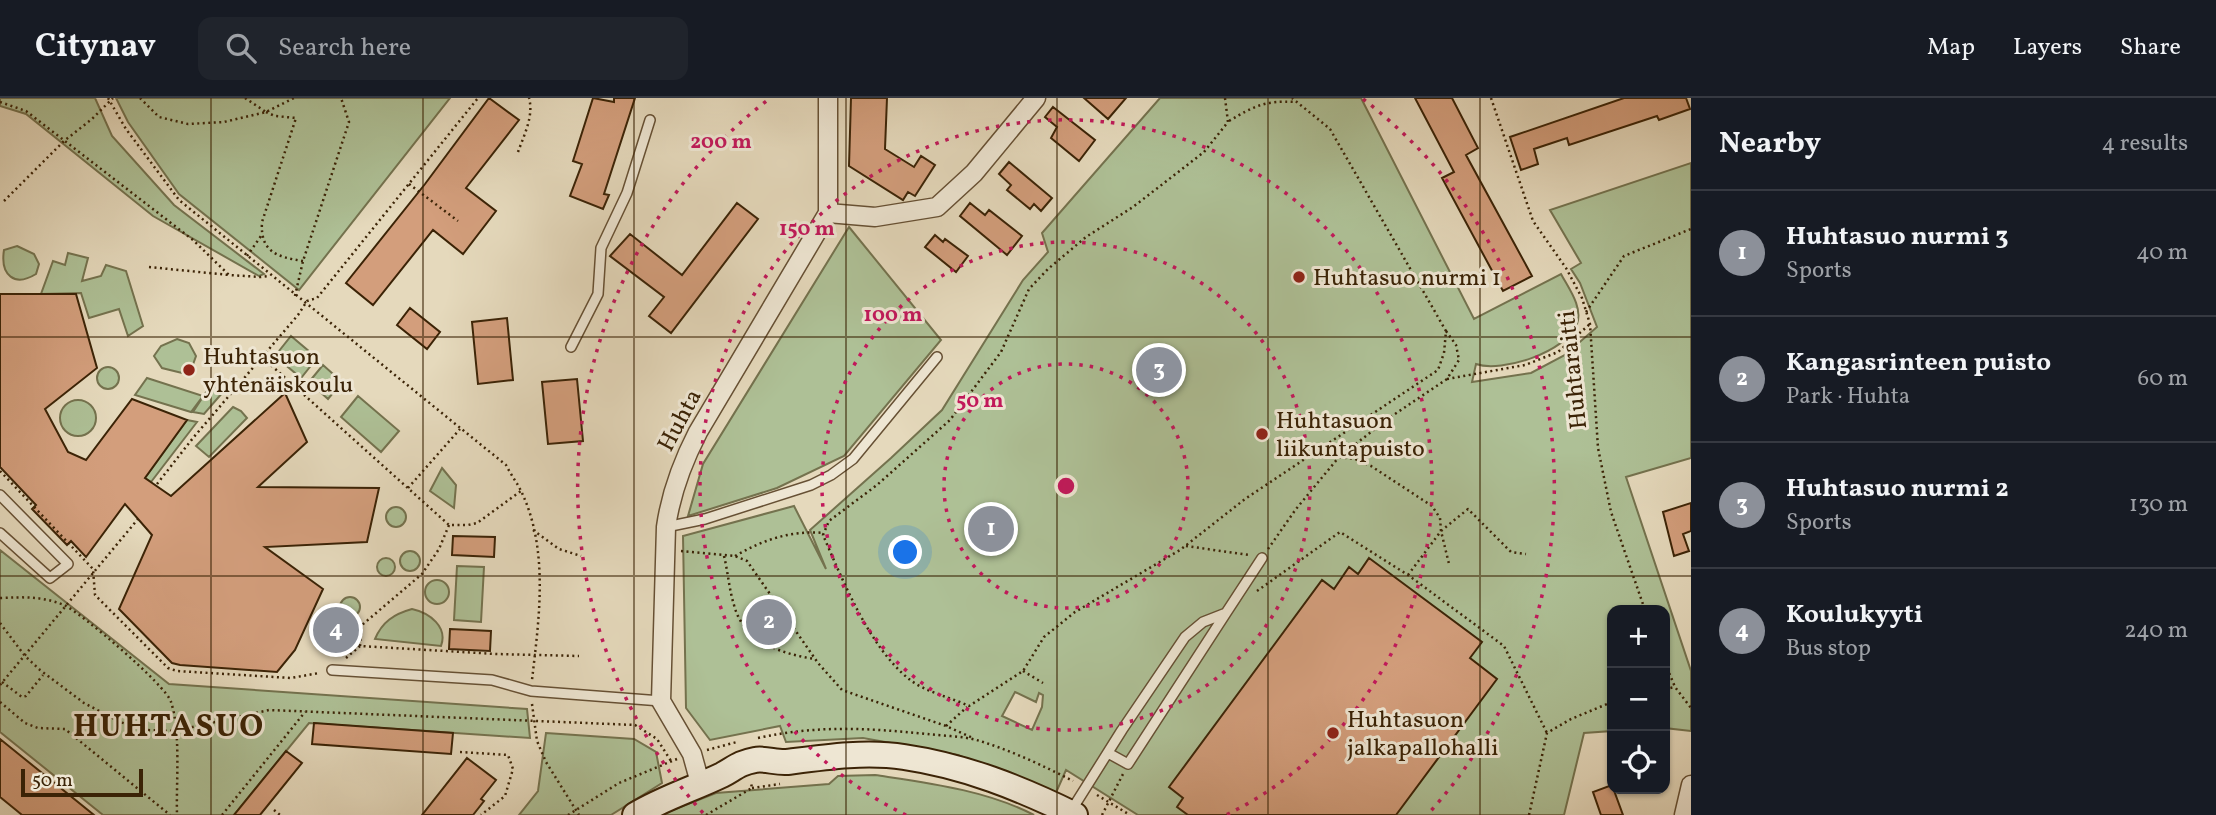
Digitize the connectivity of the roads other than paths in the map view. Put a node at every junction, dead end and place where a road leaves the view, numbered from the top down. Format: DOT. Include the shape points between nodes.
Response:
graph roads {
  1 [pos="828,98"];
  2 [pos="1036,98"];
  3 [pos="650,120"];
  4 [pos="828,213"];
  5 [pos="571,348"];
  6 [pos="937,357"];
  7 [pos="0,495"];
  8 [pos="666,527"];
  9 [pos="0,534"];
  10 [pos="1262,558"];
  11 [pos="1226,613"];
  12 [pos="332,670"];
  13 [pos="661,702"];
  14 [pos="1108,753"];
  15 [pos="700,783"];
  16 [pos="1691,785"];
  17 [pos="1072,814"];
  18 [pos="635,815"];
  19 [pos="1684,815"];
  1 -- 4 [label="street"];
  2 -- 4 [label="street" via="974,173 937,208 875,217"];
  3 -- 5 [label="lane" via="627,192 601,248 598,294"];
  4 -- 8 [label="street, Huhta" via="685,457"];
  6 -- 8 [label="lane" via="853,459 831,475 765,500"];
  7 -- 9 [label="lane" via="68,564 50,578"];
  8 -- 13 [label="street, Huhta"];
  10 -- 11 [label="lane"];
  11 -- 14 [label="lane" via="1203,622 1185,637"];
  11 -- 14 [label="lane" via="1128,764"];
  12 -- 13 [label="lane" via="492,680 531,691"];
  13 -- 15 [label="street" via="692,754"];
  14 -- 17 [label="lane"];
  15 -- 17 [label="main road" via="758,759 776,763 902,756 985,776"];
  15 -- 18 [label="main road"];
  16 -- 19 [label="street"];
}
